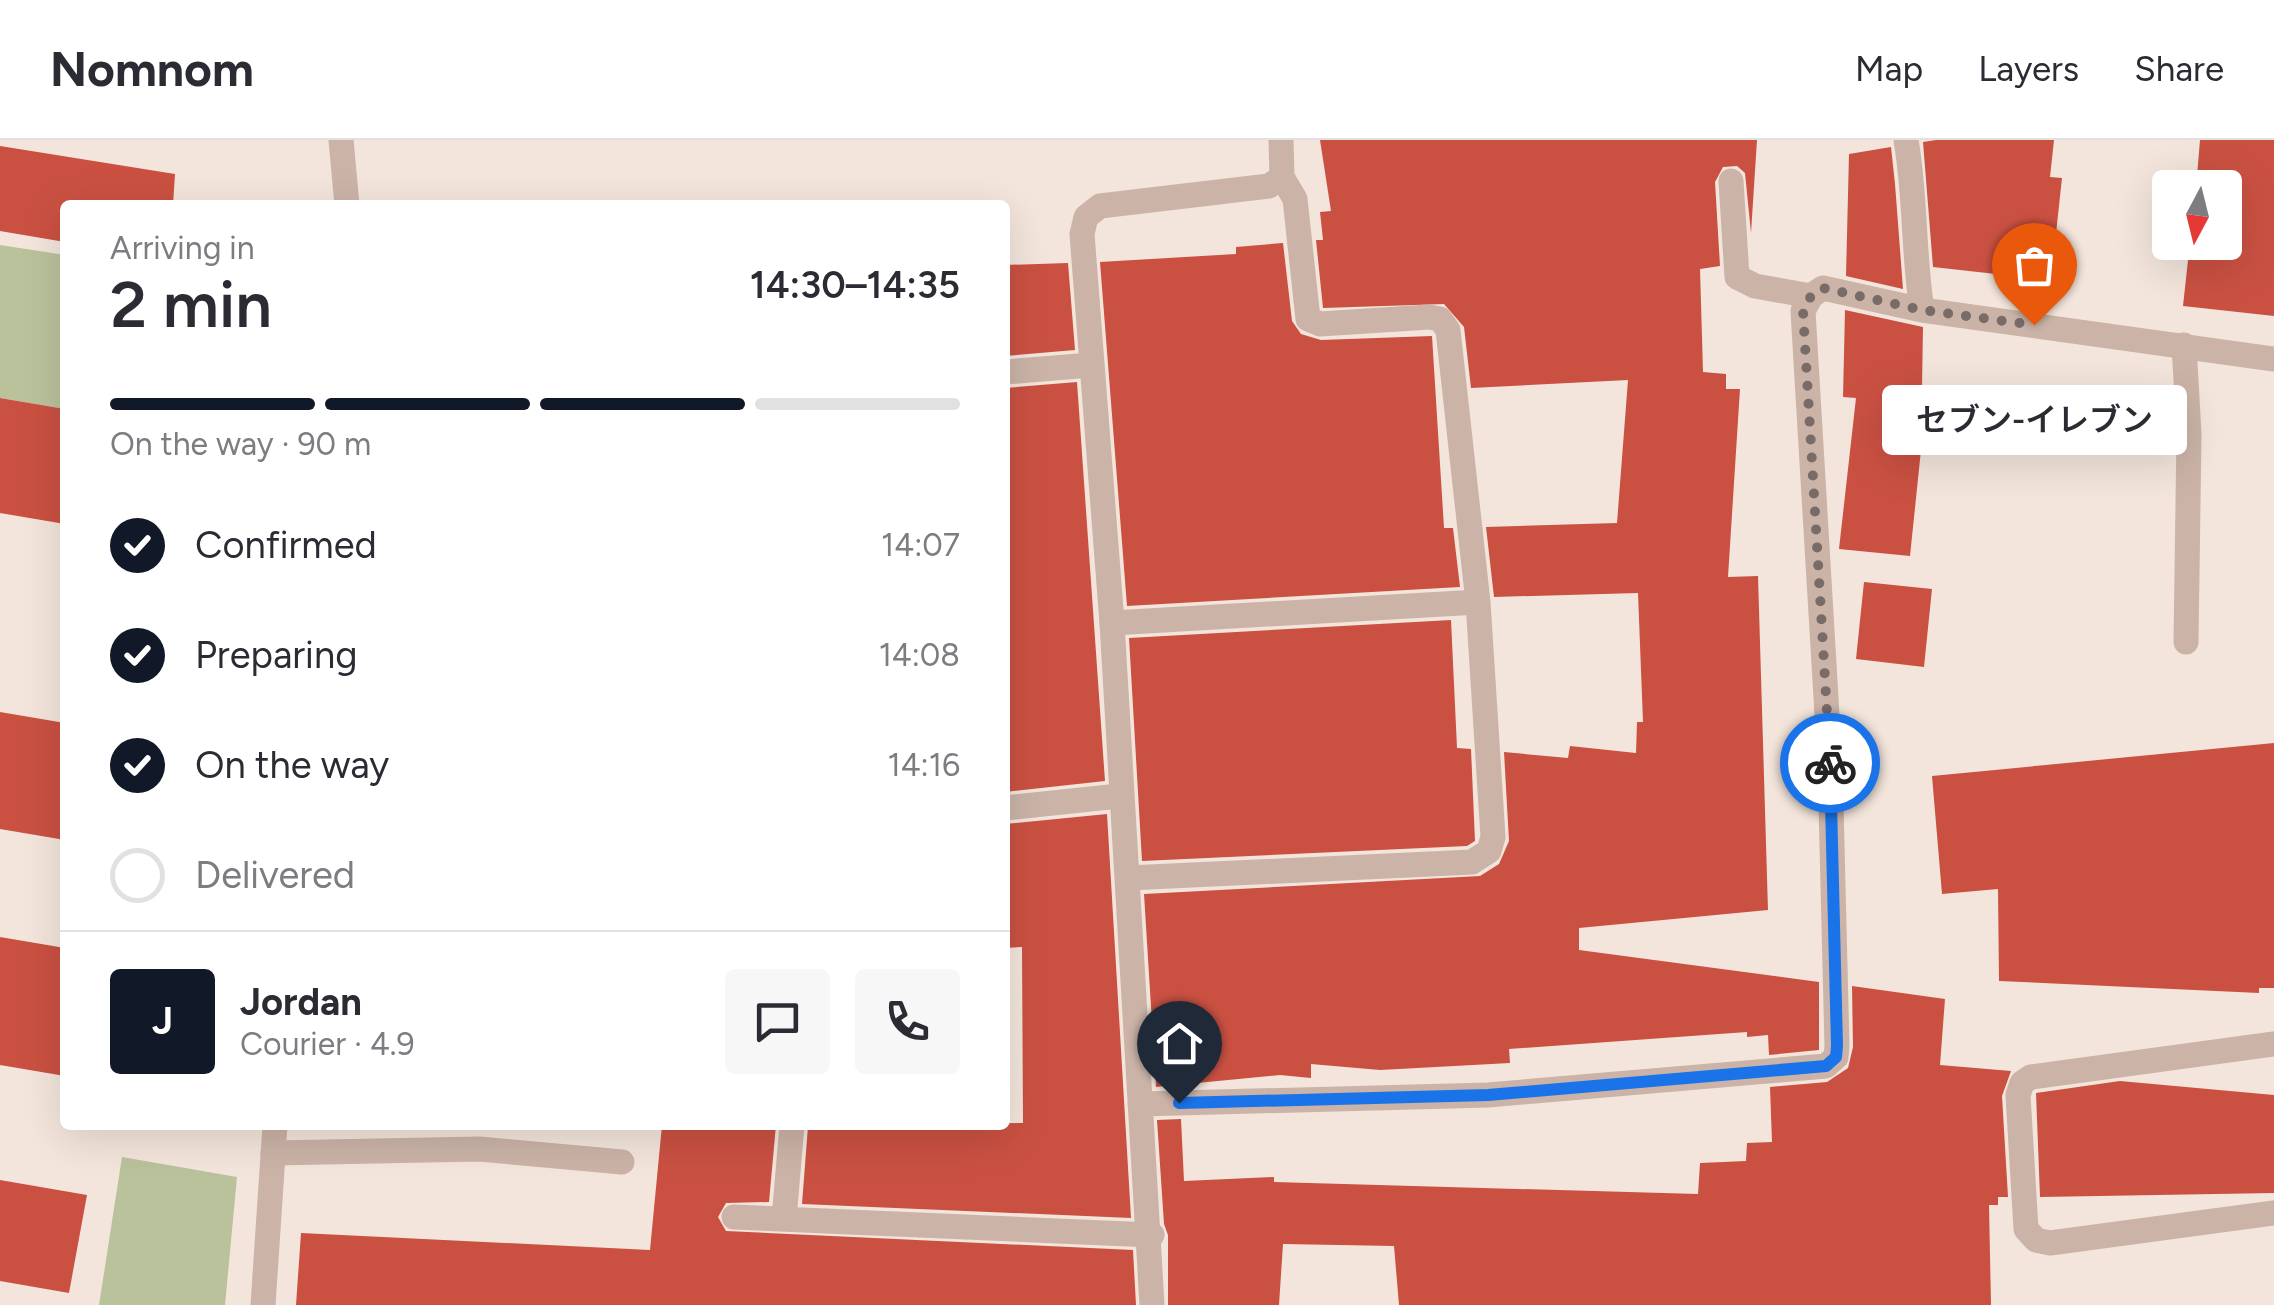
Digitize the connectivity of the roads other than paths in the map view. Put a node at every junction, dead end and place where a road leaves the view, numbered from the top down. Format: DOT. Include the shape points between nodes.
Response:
graph roads {
  1 [pos="341,140"];
  2 [pos="1281,140"];
  3 [pos="1906,140"];
  4 [pos="1282,176"];
  5 [pos="1731,181"];
  6 [pos="347,200"];
  7 [pos="1811,296"];
  8 [pos="1922,310"];
  9 [pos="2184,345"];
  10 [pos="2274,359"];
  11 [pos="1092,365"];
  12 [pos="1010,372"];
  13 [pos="1478,602"];
  14 [pos="1112,623"];
  15 [pos="2186,642"];
  16 [pos="1119,796"];
  17 [pos="1010,807"];
  18 [pos="1128,878"];
  19 [pos="2274,1044"];
  20 [pos="1140,1104"];
  21 [pos="275,1130"];
  22 [pos="792,1130"];
  23 [pos="273,1153"];
  24 [pos="622,1162"];
  25 [pos="2274,1213"];
  26 [pos="734,1217"];
  27 [pos="784,1219"];
  28 [pos="1152,1235"];
  29 [pos="263,1305"];
  30 [pos="1152,1305"];
  1 -- 6 [label="street"];
  2 -- 4 [label="street"];
  3 -- 8 [label="street"];
  4 -- 11 [label="street" via="1269,186 1100,206 1086,217"];
  4 -- 13 [label="street" via="1295,199 1308,319 1320,324 1430,317 1448,330"];
  5 -- 7 [label="street" via="1737,277"];
  7 -- 8 [label="street" via="1823,288"];
  7 -- 20 [label="street" via="1803,311 1830,765 1836,1057 1826,1066 1488,1095"];
  8 -- 9 [label="street"];
  9 -- 10 [label="street"];
  9 -- 15 [label="street"];
  11 -- 12 [label="street"];
  11 -- 14 [label="street"];
  13 -- 14 [label="street"];
  13 -- 18 [label="street" via="1489,851 1472,862"];
  14 -- 16 [label="street"];
  16 -- 17 [label="street"];
  16 -- 18 [label="street"];
  18 -- 20 [label="street"];
  19 -- 25 [label="street" via="2031,1078 2018,1096 2026,1229 2036,1240"];
  20 -- 28 [label="street"];
  21 -- 23 [label="street"];
  22 -- 27 [label="street"];
  23 -- 24 [label="street" via="479,1149"];
  23 -- 29 [label="street"];
  26 -- 27 [label="street"];
  27 -- 28 [label="street"];
  28 -- 30 [label="street"];
}
